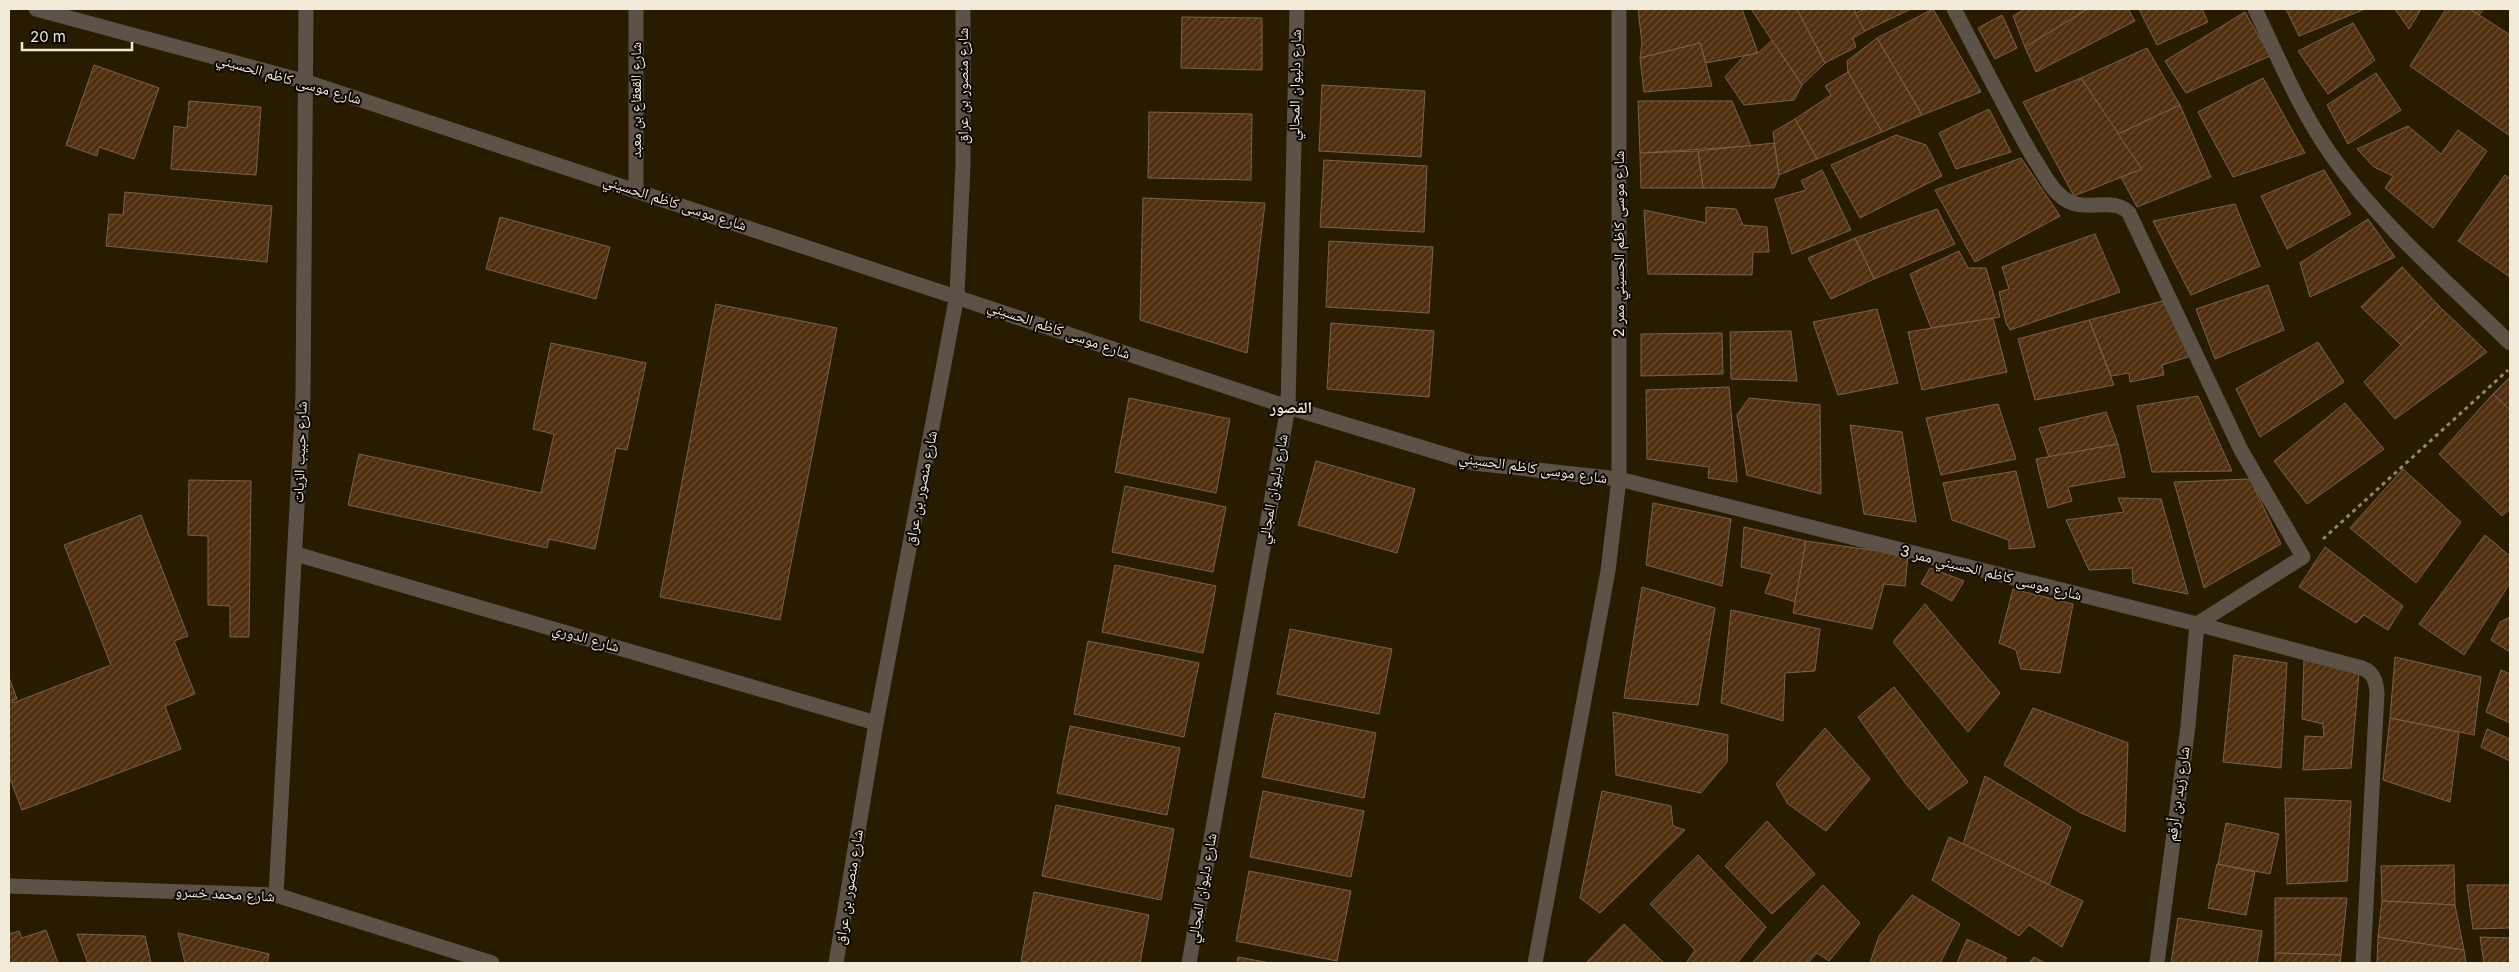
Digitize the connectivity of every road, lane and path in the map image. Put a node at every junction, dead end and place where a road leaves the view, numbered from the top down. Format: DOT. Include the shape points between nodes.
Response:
graph roads {
  1 [pos="36,9"];
  2 [pos="306,9"];
  3 [pos="636,9"];
  4 [pos="963,9"];
  5 [pos="1297,9"];
  6 [pos="1619,9"];
  7 [pos="1954,9"];
  8 [pos="2255,9"];
  9 [pos="307,82"];
  10 [pos="636,190"];
  11 [pos="957,295"];
  12 [pos="2510,343"];
  13 [pos="2510,368"];
  14 [pos="1288,407"];
  15 [pos="1619,479"];
  16 [pos="296,554"];
  17 [pos="2303,558"];
  18 [pos="2197,624"];
  19 [pos="876,722"];
  20 [pos="9,886"];
  21 [pos="276,895"];
  22 [pos="492,963"];
  23 [pos="836,963"];
  24 [pos="1189,963"];
  25 [pos="1535,963"];
  26 [pos="2156,963"];
  27 [pos="2363,963"];
  1 -- 9 [label="street, شارع موسى كاظم الحسيني"];
  2 -- 9 [label="street, شارع حبيب الزيات"];
  3 -- 10 [label="street, شارع القعقاع بن معبد"];
  4 -- 11 [label="street, شارع منصور بن عراق" via="963,165"];
  5 -- 14 [label="street, شارع دليوان المجالي"];
  6 -- 15 [label="street, شارع موسى كاظم الحسيني ممر 2"];
  7 -- 17 [label="street" via="2054,190 2074,205 2121,206 2129,213 2237,442"];
  8 -- 12 [label="street" via="2309,122 2333,157 2398,235"];
  9 -- 10 [label="street, شارع موسى كاظم الحسيني"];
  9 -- 16 [label="street, شارع حبيب الزيات" via="303,396"];
  10 -- 11 [label="street, شارع موسى كاظم الحسيني"];
  11 -- 14 [label="street, شارع موسى كاظم الحسيني"];
  11 -- 19 [label="street, شارع منصور بن عراق"];
  13 -- 17 [label="path"];
  14 -- 15 [label="street, شارع موسى كاظم الحسيني" via="1473,463"];
  14 -- 24 [label="street, شارع دليوان المجالي"];
  15 -- 18 [label="street, شارع موسى كاظم الحسيني ممر 3"];
  15 -- 25 [label="street, شارع موسى كاظم الحسيني" via="1608,571"];
  16 -- 19 [label="street, شارع الدوري"];
  16 -- 21 [label="street, شارع حبيب الزيات"];
  17 -- 18 [label="street"];
  18 -- 26 [label="street, شارع زيد بن أرقم" via="2188,726"];
  18 -- 27 [label="street, شارع موسى كاظم الحسيني ممر 3" via="2362,668 2374,677 2377,693"];
  19 -- 23 [label="street, شارع منصور بن عراق"];
  20 -- 21 [label="street, شارع محمد خسرو"];
  21 -- 22 [label="street, شارع محمد خسرو"];
}
